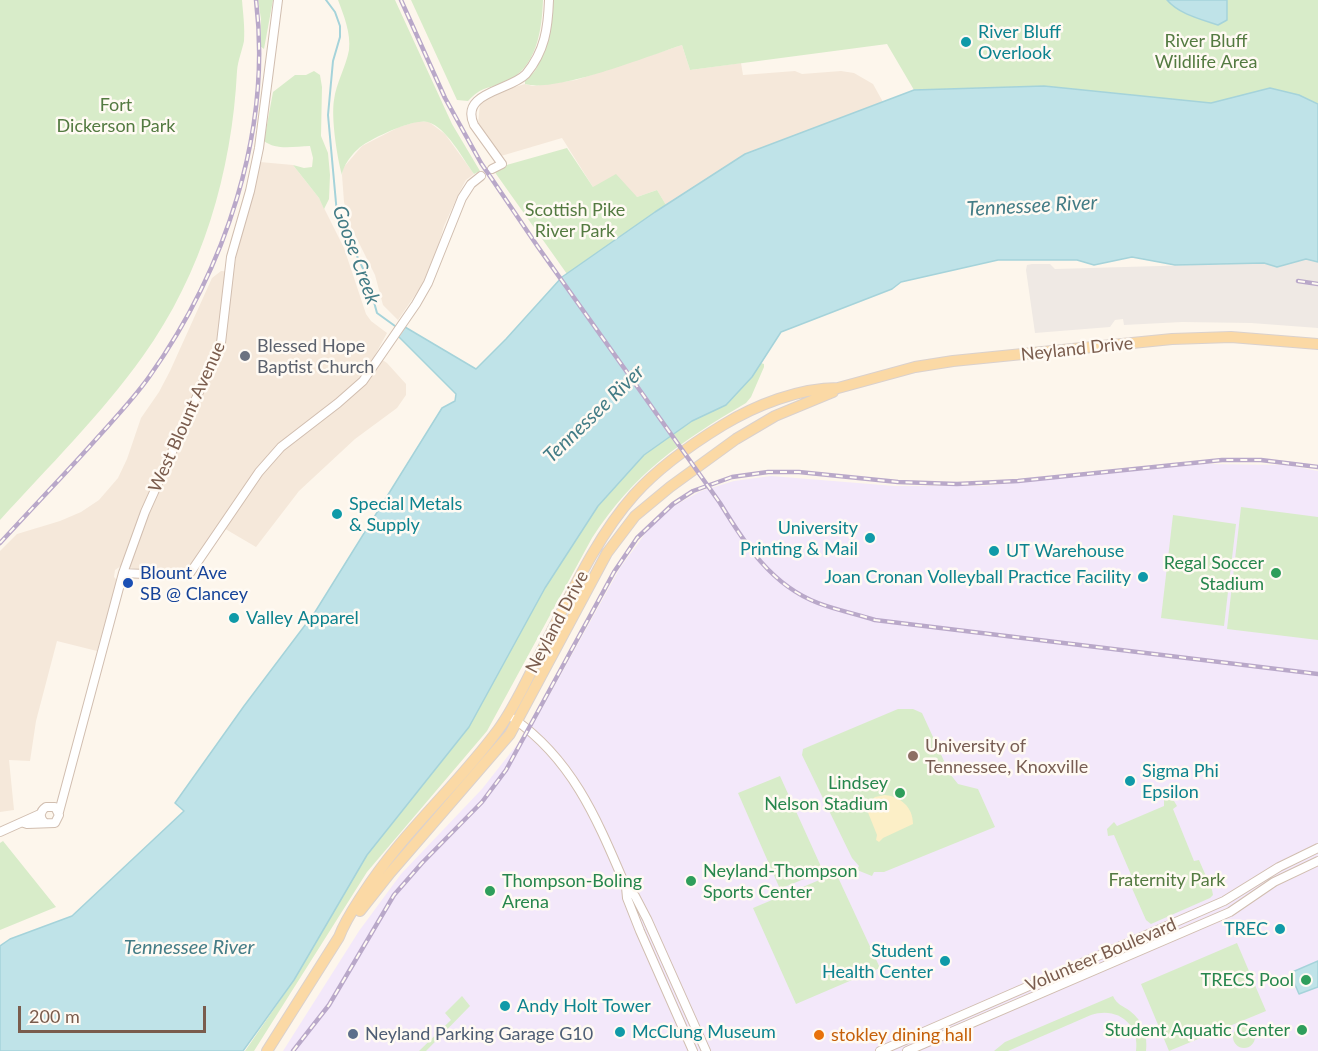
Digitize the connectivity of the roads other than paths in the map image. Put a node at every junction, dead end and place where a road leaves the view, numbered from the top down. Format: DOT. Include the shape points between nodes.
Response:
graph roads {
  1 [pos="278,0"];
  2 [pos="549,0"];
  3 [pos="492,169"];
  4 [pos="481,176"];
  5 [pos="1318,344"];
  6 [pos="838,388"];
  7 [pos="123,573"];
  8 [pos="508,715"];
  9 [pos="518,722"];
  10 [pos="64,790"];
  11 [pos="49,806"];
  12 [pos="59,812"];
  13 [pos="42,818"];
  14 [pos="0,832"];
  15 [pos="1318,848"];
  16 [pos="1318,861"];
  17 [pos="626,887"];
  18 [pos="339,937"];
  19 [pos="267,1051"];
  20 [pos="693,1051"];
  21 [pos="706,1051"];
  22 [pos="879,1051"];
  23 [pos="907,1051"];
  1 -- 7 [label="street, West Blount Avenue" via="259,148 231,257 221,343 145,512"];
  2 -- 3 [label="street" via="548,28 538,58 518,81 474,102 471,120 502,164"];
  4 -- 7 [label="street" via="462,198 416,304 363,381 281,447 259,472 188,576"];
  5 -- 6 [label="main road, Neyland Drive" via="1231,337 1172,339 953,361"];
  6 -- 8 [label="main road, Neyland Drive" via="775,400 736,417 639,489 597,547"];
  6 -- 9 [label="main road, Neyland Drive" via="779,414 736,439 635,516 607,553"];
  7 -- 10 [label="street, West Blount Avenue"];
  8 -- 9 [label="street"];
  8 -- 18 [label="main road, Neyland Drive" via="376,874"];
  9 -- 17 [label="street" via="577,783"];
  9 -- 18 [label="main road, Neyland Drive"];
  10 -- 11 [label="street, West Blount Avenue"];
  10 -- 12 [label="street, West Blount Avenue"];
  11 -- 12 [label="street"];
  11 -- 13 [label="street" via="43,808"];
  12 -- 13 [label="street" via="55,823 49,824"];
  13 -- 14 [label="street"];
  15 -- 22 [label="street, Volunteer Boulevard" via="1224,901"];
  16 -- 23 [label="street, Volunteer Boulevard" via="1274,882 1230,912"];
  17 -- 20 [label="street" via="640,931"];
  17 -- 21 [label="street" via="647,919"];
  18 -- 19 [label="main road, Neyland Drive"];
}
